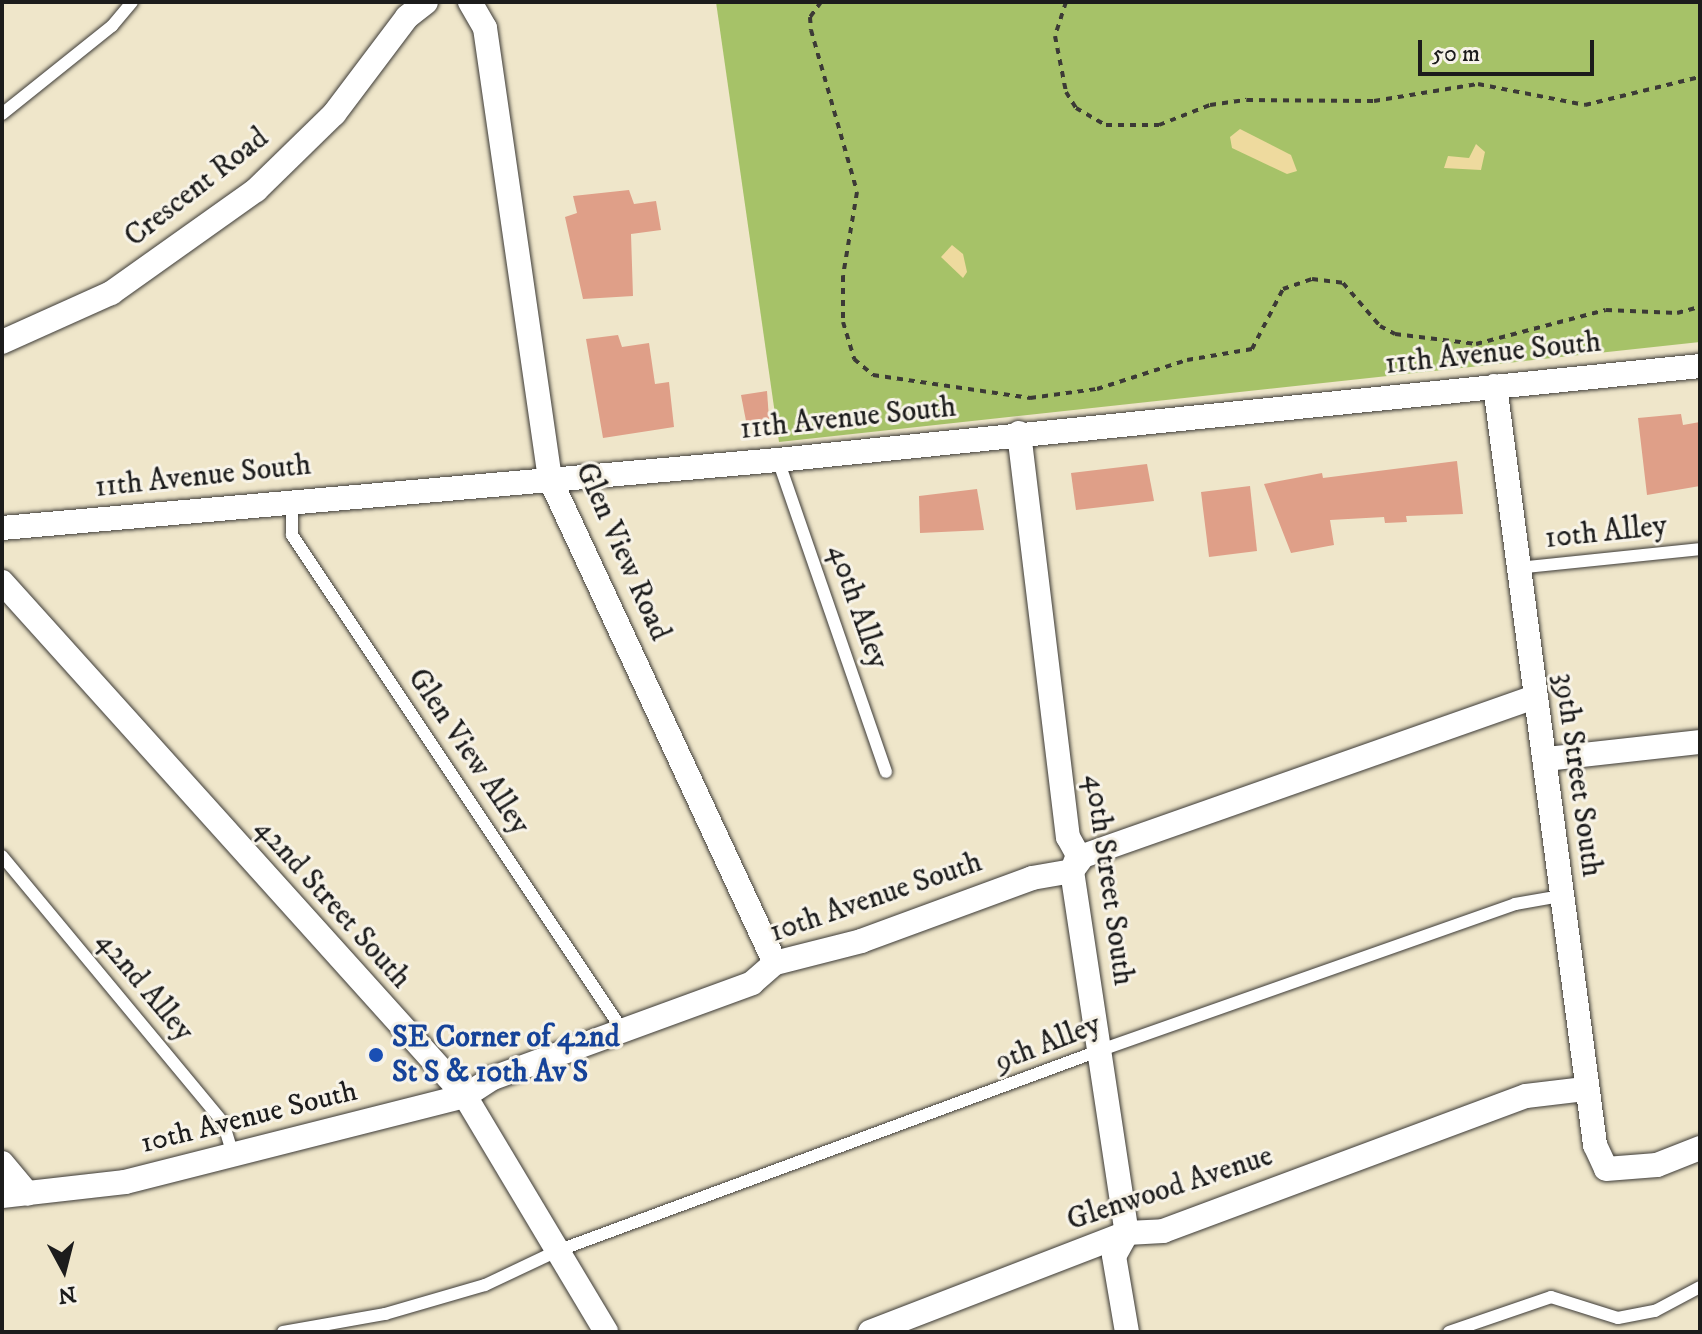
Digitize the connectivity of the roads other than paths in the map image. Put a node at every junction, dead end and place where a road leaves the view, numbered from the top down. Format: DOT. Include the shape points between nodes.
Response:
graph roads {
  1 [pos="132,2"];
  2 [pos="426,2"];
  3 [pos="470,2"];
  4 [pos="2,114"];
  5 [pos="2,342"];
  6 [pos="1700,366"];
  7 [pos="1495,386"];
  8 [pos="1019,433"];
  9 [pos="778,460"];
  10 [pos="550,479"];
  11 [pos="292,500"];
  12 [pos="2,528"];
  13 [pos="1700,549"];
  14 [pos="1517,568"];
  15 [pos="2,582"];
  16 [pos="1534,697"];
  17 [pos="1700,742"];
  18 [pos="1546,759"];
  19 [pos="886,772"];
  20 [pos="2,856"];
  21 [pos="1072,871"];
  22 [pos="1561,896"];
  23 [pos="775,963"];
  24 [pos="621,1028"];
  25 [pos="1101,1050"];
  26 [pos="1585,1089"];
  27 [pos="465,1096"];
  28 [pos="1700,1148"];
  29 [pos="234,1157"];
  30 [pos="2,1163"];
  31 [pos="28,1194"];
  32 [pos="2,1196"];
  33 [pos="1127,1233"];
  34 [pos="557,1251"];
  35 [pos="1700,1287"];
  36 [pos="283,1332"];
  37 [pos="606,1332"];
  38 [pos="870,1332"];
  39 [pos="1127,1332"];
  40 [pos="1449,1332"];
  1 -- 4 [label="lane" via="112,26"];
  2 -- 5 [label="street, Crescent Road" via="407,17 334,114 256,190 111,293"];
  3 -- 10 [label="street, Glen View Road" via="485,28"];
  6 -- 7 [label="street, 11th Avenue South"];
  7 -- 8 [label="street, 11th Avenue South"];
  7 -- 14 [label="street, 39th Street South"];
  8 -- 9 [label="street, 11th Avenue South"];
  8 -- 21 [label="street, 40th Street South" via="1068,837 1078,855"];
  9 -- 10 [label="street, 11th Avenue South"];
  9 -- 19 [label="lane, 40th Alley"];
  10 -- 11 [label="street, 11th Avenue South"];
  10 -- 23 [label="street, Glen View Road"];
  11 -- 12 [label="street, 11th Avenue South"];
  11 -- 24 [label="lane, Glen View Alley" via="292,535"];
  13 -- 14 [label="lane, 10th Alley"];
  14 -- 16 [label="street, 39th Street South"];
  15 -- 27 [label="street, 42nd Street South"];
  16 -- 18 [label="street, 39th Street South"];
  16 -- 21 [label="street, 10th Avenue South" via="1083,856"];
  17 -- 18 [label="street"];
  18 -- 22 [label="street, 39th Street South"];
  20 -- 29 [label="lane, 42nd Alley" via="223,1122"];
  21 -- 23 [label="street, 10th Avenue South" via="1032,878 861,941"];
  21 -- 25 [label="street, 40th Street South"];
  22 -- 25 [label="lane, 9th Alley" via="1515,904"];
  22 -- 26 [label="street, 39th Street South"];
  23 -- 24 [label="street, 10th Avenue South" via="752,983"];
  24 -- 27 [label="street, 10th Avenue South" via="493,1078"];
  25 -- 33 [label="street, 40th Street South"];
  25 -- 34 [label="lane, 9th Alley"];
  26 -- 28 [label="street, 39th Street South" via="1595,1145 1606,1169 1657,1165"];
  26 -- 33 [label="street, Glenwood Avenue" via="1526,1096 1163,1231"];
  27 -- 29 [label="street, 10th Avenue South"];
  27 -- 34 [label="street, 42nd Street South"];
  29 -- 31 [label="street, 10th Avenue South" via="125,1182"];
  30 -- 31 [label="street"];
  31 -- 32 [label="street, 10th Avenue South"];
  33 -- 38 [label="street, Glenwood Avenue"];
  33 -- 39 [label="street, 40th Street South" via="1114,1256"];
  34 -- 36 [label="lane, 9th Alley" via="485,1285 385,1314"];
  34 -- 37 [label="street, 42nd Street South"];
  35 -- 40 [label="lane" via="1655,1311 1618,1318 1551,1297"];
}
